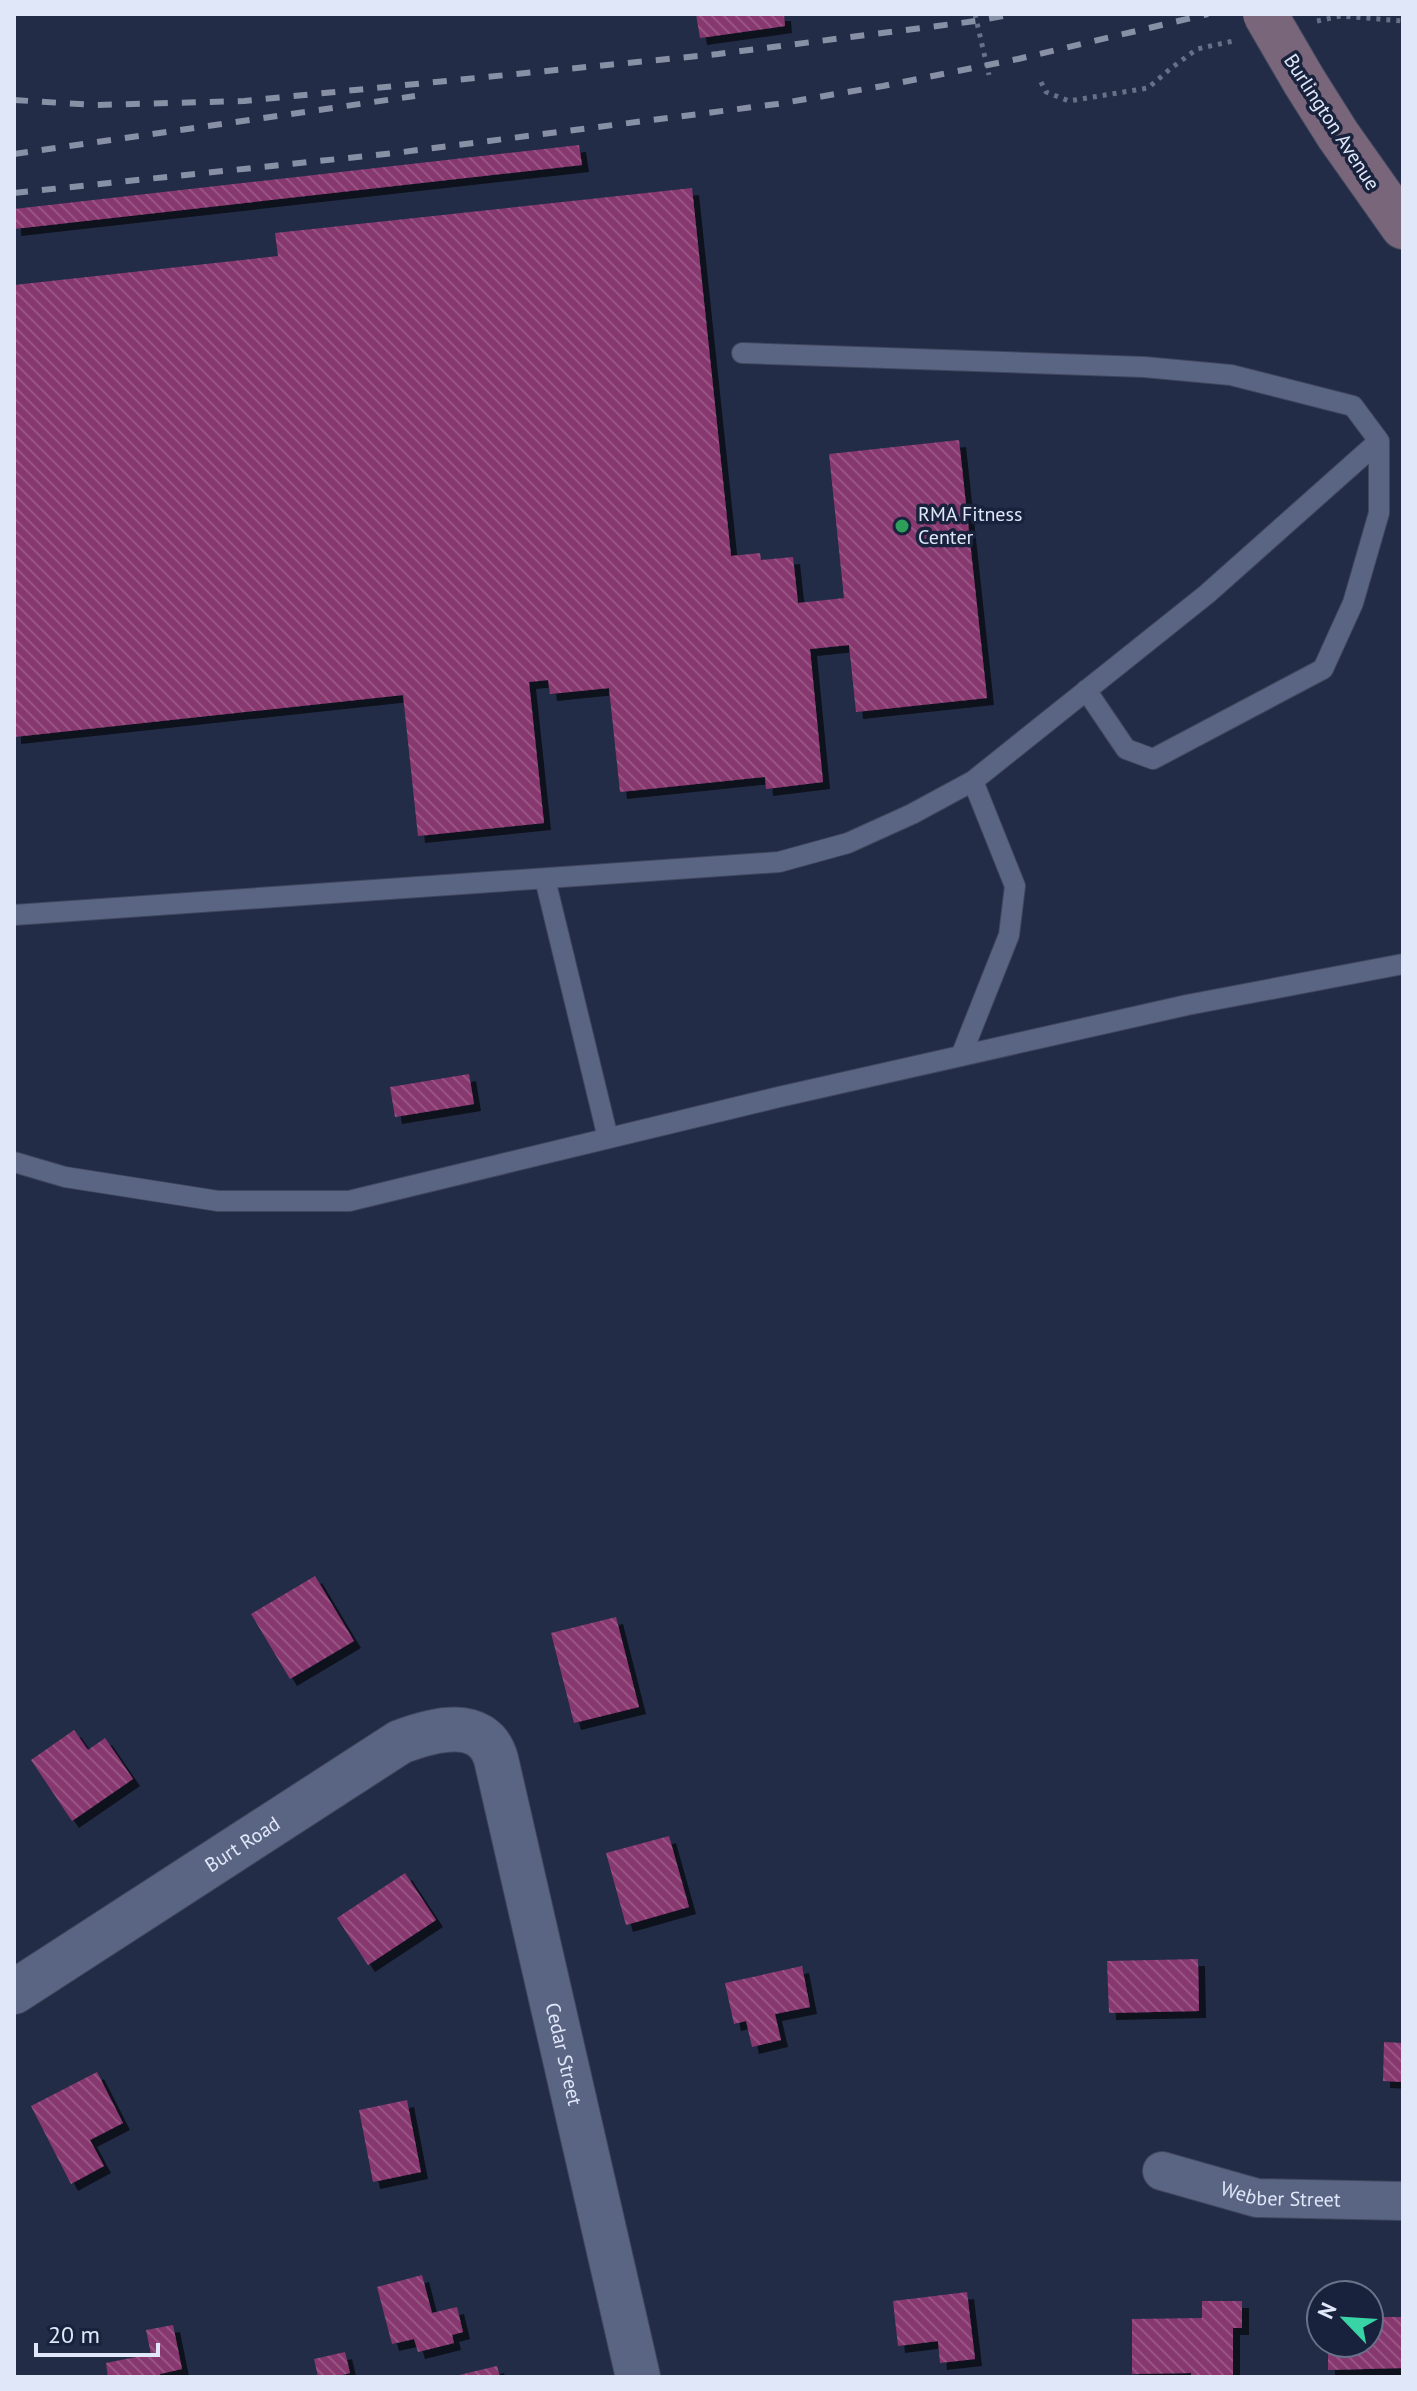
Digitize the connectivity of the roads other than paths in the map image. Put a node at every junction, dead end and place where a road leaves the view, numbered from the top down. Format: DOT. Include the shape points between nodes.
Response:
graph roads {
  1 [pos="1252,27"];
  2 [pos="1403,227"];
  3 [pos="742,353"];
  4 [pos="1379,441"];
  5 [pos="1086,690"];
  6 [pos="973,781"];
  7 [pos="545,879"];
  8 [pos="14,915"];
  9 [pos="1403,964"];
  10 [pos="961,1056"];
  11 [pos="608,1138"];
  12 [pos="14,1162"];
  13 [pos="481,1735"];
  14 [pos="14,1992"];
  15 [pos="1162,2171"];
  16 [pos="1403,2201"];
  17 [pos="638,2377"];
  1 -- 2 [label="main road, Burlington Avenue, bridge" via="1304,81"];
  3 -- 4 [label="lane" via="1144,367 1231,375 1353,406"];
  4 -- 5 [label="lane" via="1207,594"];
  4 -- 5 [label="lane" via="1379,513 1353,603 1323,669 1153,759 1126,749"];
  5 -- 6 [label="lane"];
  6 -- 7 [label="lane" via="848,843 779,862"];
  6 -- 10 [label="lane" via="1015,886 1009,935"];
  7 -- 8 [label="lane"];
  7 -- 11 [label="lane"];
  9 -- 10 [label="lane"];
  10 -- 11 [label="lane"];
  11 -- 12 [label="lane" via="349,1201 218,1201 65,1177"];
  13 -- 14 [label="street, Burt Road" via="437,1730 400,1742"];
  13 -- 17 [label="street, Cedar Street" via="496,1759"];
  15 -- 16 [label="street, Webber Street" via="1257,2198"];
}
